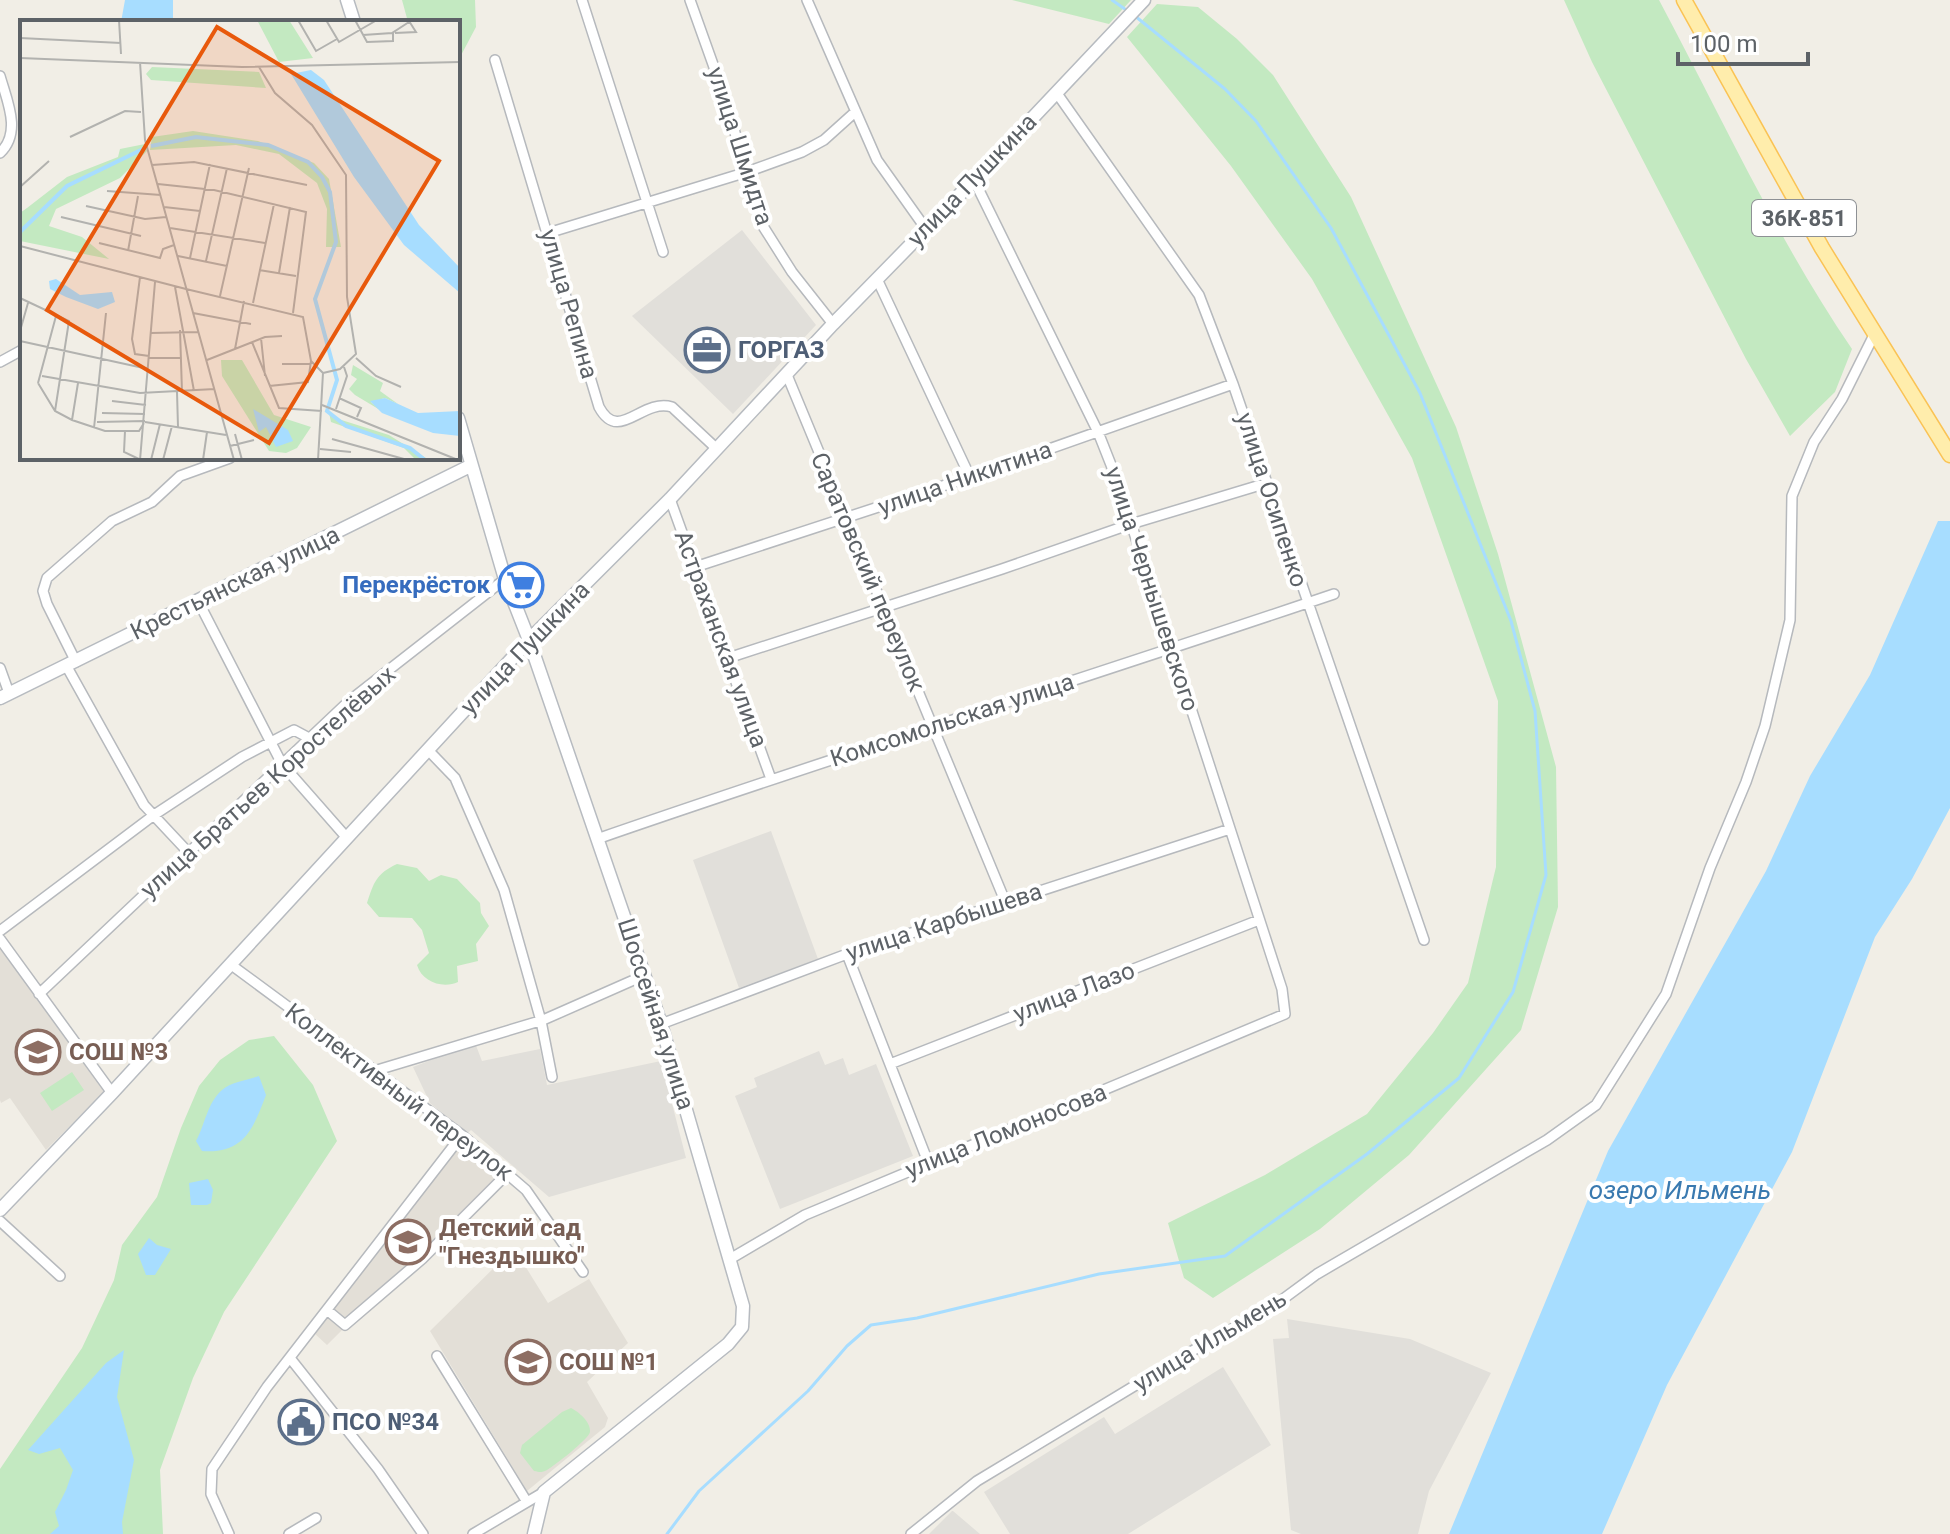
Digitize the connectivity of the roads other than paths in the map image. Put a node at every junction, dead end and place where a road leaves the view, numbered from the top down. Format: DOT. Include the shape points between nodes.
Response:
graph roads {
  1 [pos="347,0"];
  2 [pos="582,0"];
  3 [pos="690,0"];
  4 [pos="807,0"];
  5 [pos="1144,0"];
  6 [pos="1684,0"];
  7 [pos="353,20"];
  8 [pos="495,60"];
  9 [pos="0,76"];
  10 [pos="1056,92"];
  11 [pos="854,113"];
  12 [pos="0,153"];
  13 [pos="747,172"];
  14 [pos="974,180"];
  15 [pos="648,202"];
  16 [pos="926,229"];
  17 [pos="548,233"];
  18 [pos="663,252"];
  19 [pos="877,279"];
  20 [pos="833,324"];
  21 [pos="1874,335"];
  22 [pos="20,351"];
  23 [pos="0,362"];
  24 [pos="787,375"];
  25 [pos="1233,384"];
  26 [pos="460,426"];
  27 [pos="1098,432"];
  28 [pos="717,449"];
  29 [pos="1950,455"];
  30 [pos="224,460"];
  31 [pos="470,466"];
  32 [pos="970,477"];
  33 [pos="1267,483"];
  34 [pos="670,499"];
  35 [pos="846,518"];
  36 [pos="1131,524"];
  37 [pos="695,567"];
  38 [pos="505,579"];
  39 [pos="1334,594"];
  40 [pos="198,601"];
  41 [pos="1306,603"];
  42 [pos="883,606"];
  43 [pos="529,640"];
  44 [pos="1172,649"];
  45 [pos="728,658"];
  46 [pos="72,664"];
  47 [pos="0,668"];
  48 [pos="4,696"];
  49 [pos="933,727"];
  50 [pos="309,738"];
  51 [pos="272,743"];
  52 [pos="428,750"];
  53 [pos="282,764"];
  54 [pos="771,779"];
  55 [pos="154,815"];
  56 [pos="1230,829"];
  57 [pos="347,838"];
  58 [pos="597,839"];
  59 [pos="188,852"];
  60 [pos="1005,901"];
  61 [pos="1259,920"];
  62 [pos="0,931"];
  63 [pos="0,939"];
  64 [pos="1424,940"];
  65 [pos="847,954"];
  66 [pos="230,964"];
  67 [pos="645,975"];
  68 [pos="39,994"];
  69 [pos="1285,1014"];
  70 [pos="541,1021"];
  71 [pos="661,1024"];
  72 [pos="890,1064"];
  73 [pos="374,1071"];
  74 [pos="552,1077"];
  75 [pos="112,1093"];
  76 [pos="462,1135"];
  77 [pos="928,1162"];
  78 [pos="507,1174"];
  79 [pos="0,1210"];
  80 [pos="0,1221"];
  81 [pos="730,1259"];
  82 [pos="583,1272"];
  83 [pos="60,1276"];
  84 [pos="327,1310"];
  85 [pos="437,1356"];
  86 [pos="290,1358"];
  87 [pos="544,1492"];
  88 [pos="527,1502"];
  89 [pos="316,1518"];
  90 [pos="229,1534"];
  91 [pos="289,1534"];
  92 [pos="423,1534"];
  93 [pos="473,1534"];
  94 [pos="534,1534"];
  95 [pos="911,1534"];
  1 -- 7 [label="main road"];
  2 -- 15 [label="street"];
  3 -- 13 [label="street, улица Шмидта"];
  4 -- 11 [label="street"];
  5 -- 10 [label="main road, улица Пушкина"];
  6 -- 21 [label="main road, 36К-851"];
  8 -- 17 [label="street, улица Репина"];
  9 -- 12 [label="street" via="13,125 9,145"];
  10 -- 14 [label="main road, улица Пушкина"];
  10 -- 25 [label="street, улица Осипенко" via="1199,295"];
  11 -- 13 [label="street" via="824,140"];
  11 -- 16 [label="street" via="877,160"];
  13 -- 15 [label="street"];
  13 -- 20 [label="street, улица Шмидта" via="761,223"];
  14 -- 16 [label="main road, улица Пушкина"];
  14 -- 27 [label="street, улица Чернышевского"];
  15 -- 17 [label="street"];
  15 -- 18 [label="street"];
  16 -- 19 [label="main road, улица Пушкина"];
  17 -- 28 [label="street, улица Репина" via="605,417 623,422 663,404"];
  19 -- 20 [label="main road, улица Пушкина"];
  19 -- 32 [label="street"];
  20 -- 24 [label="main road, улица Пушкина"];
  21 -- 29 [label="main road, 36К-851"];
  21 -- 95 [label="street, улица Ильмень" via="1814,442 1792,496 1790,620 1746,782 1666,994 1596,1105 1547,1140 1317,1274 1260,1316 1217,1336 977,1481"];
  22 -- 23 [label="street"];
  24 -- 28 [label="main road, улица Пушкина"];
  24 -- 35 [label="street, Саратовский переулок"];
  25 -- 27 [label="street, улица Никитина"];
  25 -- 33 [label="street, улица Осипенко"];
  26 -- 31 [label="main road, Шоссейная улица"];
  27 -- 32 [label="street, улица Никитина"];
  27 -- 36 [label="street, улица Чернышевского"];
  28 -- 34 [label="main road, улица Пушкина"];
  30 -- 46 [label="street" via="180,476 152,502 112,521 47,578 43,591"];
  31 -- 38 [label="main road, Шоссейная улица"];
  31 -- 40 [label="main road, Крестьянская улица"];
  32 -- 35 [label="street, улица Никитина"];
  33 -- 36 [label="street"];
  33 -- 41 [label="street, улица Осипенко"];
  34 -- 37 [label="street, Астраханская улица"];
  34 -- 43 [label="main road, улица Пушкина"];
  35 -- 37 [label="street, улица Никитина"];
  35 -- 42 [label="street, Саратовский переулок"];
  36 -- 42 [label="street"];
  36 -- 44 [label="street, улица Чернышевского"];
  37 -- 45 [label="street, Астраханская улица"];
  38 -- 43 [label="main road, Шоссейная улица"];
  38 -- 50 [label="street, улица Братьев Коростелёвых"];
  39 -- 41 [label="street, Комсомольская улица"];
  40 -- 46 [label="main road, Крестьянская улица"];
  40 -- 51 [label="street"];
  41 -- 44 [label="street, Комсомольская улица"];
  41 -- 64 [label="street, улица Осипенко"];
  42 -- 45 [label="street"];
  42 -- 49 [label="street, Саратовский переулок"];
  43 -- 52 [label="main road, улица Пушкина"];
  43 -- 58 [label="main road, Шоссейная улица"];
  44 -- 49 [label="street, Комсомольская улица"];
  44 -- 56 [label="street, улица Чернышевского"];
  45 -- 54 [label="street, Астраханская улица"];
  46 -- 48 [label="main road, Крестьянская улица"];
  46 -- 55 [label="street" via="144,805"];
  47 -- 48 [label="street"];
  49 -- 54 [label="street, Комсомольская улица"];
  49 -- 60 [label="street, Саратовский переулок"];
  50 -- 51 [label="street" via="294,730"];
  50 -- 53 [label="street, улица Братьев Коростелёвых"];
  51 -- 53 [label="street"];
  51 -- 55 [label="street"];
  52 -- 57 [label="main road, улица Пушкина"];
  52 -- 70 [label="street" via="455,778 504,890"];
  53 -- 57 [label="street"];
  53 -- 59 [label="street, улица Братьев Коростелёвых"];
  54 -- 58 [label="street, Комсомольская улица"];
  55 -- 59 [label="street"];
  55 -- 62 [label="street"];
  56 -- 60 [label="street, улица Карбышева"];
  56 -- 61 [label="street, улица Чернышевского"];
  57 -- 66 [label="main road, улица Пушкина"];
  58 -- 67 [label="main road, Шоссейная улица"];
  59 -- 68 [label="street, улица Братьев Коростелёвых"];
  60 -- 65 [label="street, улица Карбышева"];
  61 -- 69 [label="street, улица Чернышевского"];
  61 -- 72 [label="street, улица Лазо"];
  63 -- 68 [label="street"];
  65 -- 71 [label="street, улица Карбышева"];
  65 -- 72 [label="street"];
  66 -- 73 [label="street, Коллективный переулок"];
  66 -- 75 [label="main road, улица Пушкина"];
  67 -- 70 [label="street"];
  67 -- 71 [label="main road, Шоссейная улица"];
  68 -- 75 [label="street"];
  69 -- 77 [label="street, улица Ломоносова"];
  70 -- 73 [label="street"];
  70 -- 74 [label="street"];
  71 -- 81 [label="main road, Шоссейная улица"];
  72 -- 77 [label="street"];
  73 -- 76 [label="street, Коллективный переулок"];
  75 -- 79 [label="main road, улица Пушкина"];
  76 -- 78 [label="street, Коллективный переулок"];
  76 -- 84 [label="street"];
  77 -- 81 [label="street, улица Ломоносова" via="805,1215"];
  78 -- 82 [label="street, Коллективный переулок" via="526,1190"];
  78 -- 84 [label="street" via="422,1259 345,1325"];
  80 -- 83 [label="street"];
  81 -- 87 [label="main road, Шоссейная улица" via="743,1306 738,1335"];
  84 -- 86 [label="street"];
  85 -- 88 [label="street"];
  86 -- 90 [label="street" via="212,1469 211,1494"];
  86 -- 92 [label="street"];
  87 -- 88 [label="street"];
  87 -- 94 [label="main road"];
  88 -- 93 [label="street"];
  89 -- 91 [label="street"];
}
